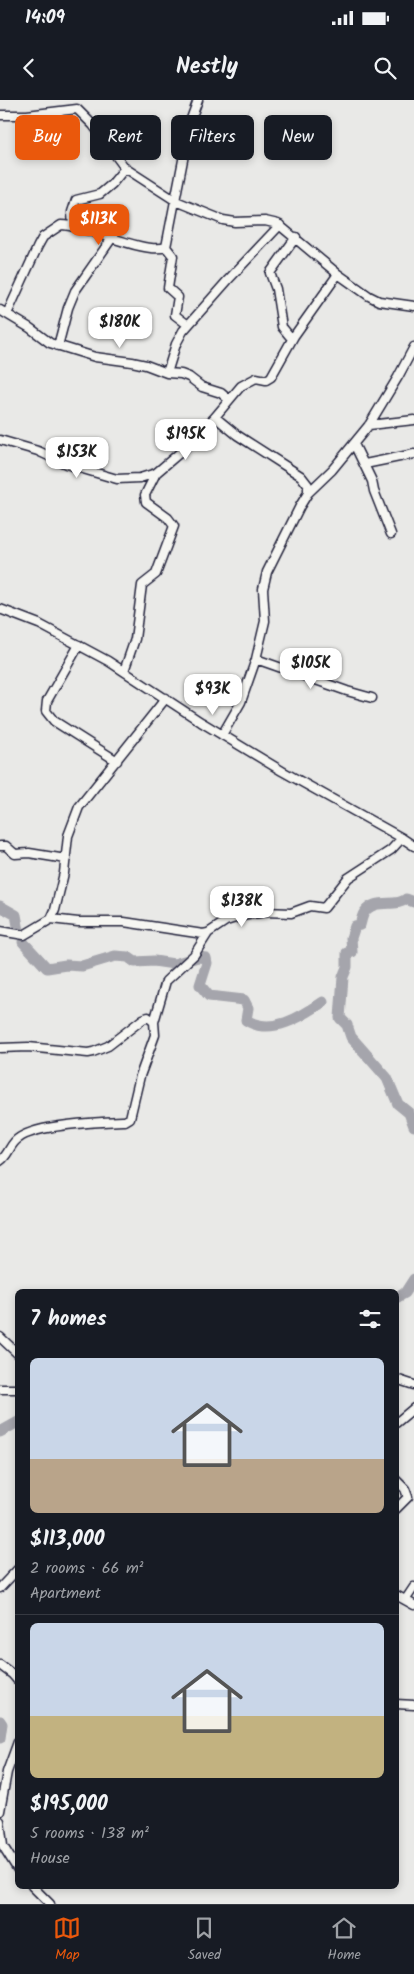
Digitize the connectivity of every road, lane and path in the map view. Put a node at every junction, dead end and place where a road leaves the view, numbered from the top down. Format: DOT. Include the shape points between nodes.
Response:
graph roads {
  1 [pos="198,100"];
  2 [pos="78,105"];
  3 [pos="0,115"];
  4 [pos="125,168"];
  5 [pos="176,201"];
  6 [pos="280,225"];
  7 [pos="73,227"];
  8 [pos="296,237"];
  9 [pos="112,238"];
  10 [pos="166,248"];
  11 [pos="338,274"];
  12 [pos="414,306"];
  13 [pos="3,312"];
  14 [pos="188,325"];
  15 [pos="292,339"];
  16 [pos="58,346"];
  17 [pos="414,347"];
  18 [pos="167,373"];
  19 [pos="229,400"];
  20 [pos="215,417"];
  21 [pos="414,420"];
  22 [pos="369,424"];
  23 [pos="0,440"];
  24 [pos="354,444"];
  25 [pos="414,454"];
  26 [pos="365,464"];
  27 [pos="156,473"];
  28 [pos="308,493"];
  29 [pos="391,534"];
  30 [pos="0,609"];
  31 [pos="79,645"];
  32 [pos="256,659"];
  33 [pos="124,671"];
  34 [pos="166,698"];
  35 [pos="372,698"];
  36 [pos="222,735"];
  37 [pos="116,761"];
  38 [pos="402,838"];
  39 [pos="0,846"];
  40 [pos="414,846"];
  41 [pos="66,859"];
  42 [pos="51,919"];
  43 [pos="0,931"];
  44 [pos="208,933"];
  45 [pos="154,1022"];
  46 [pos="0,1048"];
  47 [pos="0,1161"];
  48 [pos="0,1337"];
  49 [pos="15,1351"];
  50 [pos="399,1380"];
  51 [pos="414,1385"];
  52 [pos="0,1389"];
  53 [pos="15,1390"];
  54 [pos="414,1408"];
  55 [pos="399,1420"];
  56 [pos="399,1483"];
  57 [pos="399,1506"];
  58 [pos="15,1572"];
  59 [pos="414,1587"];
  60 [pos="0,1588"];
  61 [pos="399,1596"];
  62 [pos="406,1599"];
  63 [pos="414,1605"];
  64 [pos="0,1665"];
  65 [pos="15,1678"];
  66 [pos="399,1704"];
  67 [pos="414,1705"];
  68 [pos="15,1750"];
  69 [pos="0,1811"];
  70 [pos="0,1822"];
  71 [pos="15,1865"];
  72 [pos="35,1889"];
  73 [pos="50,1904"];
  1 -- 5 [label="street" via="191,119"];
  2 -- 3 [label="street"];
  2 -- 4 [label="street"];
  4 -- 5 [label="street"];
  4 -- 7 [label="street" via="105,192 76,200 72,212"];
  5 -- 6 [label="street" via="223,220"];
  5 -- 10 [label="street"];
  6 -- 8 [label="street"];
  6 -- 14 [label="street"];
  7 -- 9 [label="street"];
  7 -- 13 [label="street" via="61,225 43,237"];
  8 -- 11 [label="street"];
  8 -- 15 [label="street" via="270,273 282,327"];
  9 -- 10 [label="street" via="145,247"];
  9 -- 16 [label="street" via="75,291"];
  10 -- 14 [label="street" via="173,256 168,288 178,297 175,315"];
  11 -- 12 [label="street" via="379,301"];
  11 -- 15 [label="street"];
  13 -- 16 [label="street"];
  14 -- 18 [label="street" via="176,344"];
  15 -- 19 [label="street" via="272,376 266,380 256,378 248,381"];
  16 -- 18 [label="street" via="95,357 146,365"];
  17 -- 22 [label="street"];
  18 -- 19 [label="street" via="181,374"];
  19 -- 20 [label="street"];
  20 -- 27 [label="street"];
  20 -- 28 [label="street" via="237,435 302,476 308,485"];
  21 -- 22 [label="street"];
  22 -- 24 [label="street"];
  23 -- 27 [label="street" via="117,479 140,478"];
  24 -- 26 [label="street"];
  24 -- 28 [label="street"];
  25 -- 26 [label="street"];
  26 -- 29 [label="street"];
  27 -- 33 [label="street" via="145,495 146,502 174,526 156,574 142,586 135,639"];
  28 -- 32 [label="street" via="267,572 263,589 265,621"];
  30 -- 31 [label="street" via="39,624"];
  31 -- 33 [label="street"];
  31 -- 37 [label="street" via="47,701 46,711 54,721"];
  32 -- 35 [label="street"];
  32 -- 36 [label="street" via="241,702"];
  33 -- 34 [label="street"];
  34 -- 36 [label="street"];
  34 -- 37 [label="street"];
  36 -- 38 [label="street"];
  37 -- 41 [label="street" via="79,807 68,836"];
  38 -- 40 [label="street"];
  38 -- 44 [label="street" via="391,850 348,878 324,908 310,906 291,913 265,912 242,916 226,921"];
  39 -- 41 [label="street" via="6,846 15,854"];
  41 -- 42 [label="street"];
  42 -- 43 [label="street" via="24,935"];
  42 -- 44 [label="street" via="124,922"];
  44 -- 45 [label="street" via="194,955 166,981"];
  45 -- 46 [label="street" via="148,1017 143,1019 108,1046 88,1053 28,1047"];
  45 -- 47 [label="street" via="155,1035 140,1076 130,1118 31,1132 19,1138"];
  48 -- 49 [label="street"];
  50 -- 51 [label="street"];
  52 -- 53 [label="street"];
  54 -- 55 [label="street"];
  56 -- 57 [label="street" via="408,1497"];
  58 -- 60 [label="street"];
  59 -- 62 [label="street"];
  61 -- 62 [label="street"];
  62 -- 63 [label="street"];
  64 -- 65 [label="street"];
  66 -- 67 [label="street"];
  68 -- 69 [label="street" via="7,1772"];
  70 -- 71 [label="street" via="4,1846"];
  72 -- 73 [label="street"];
}
